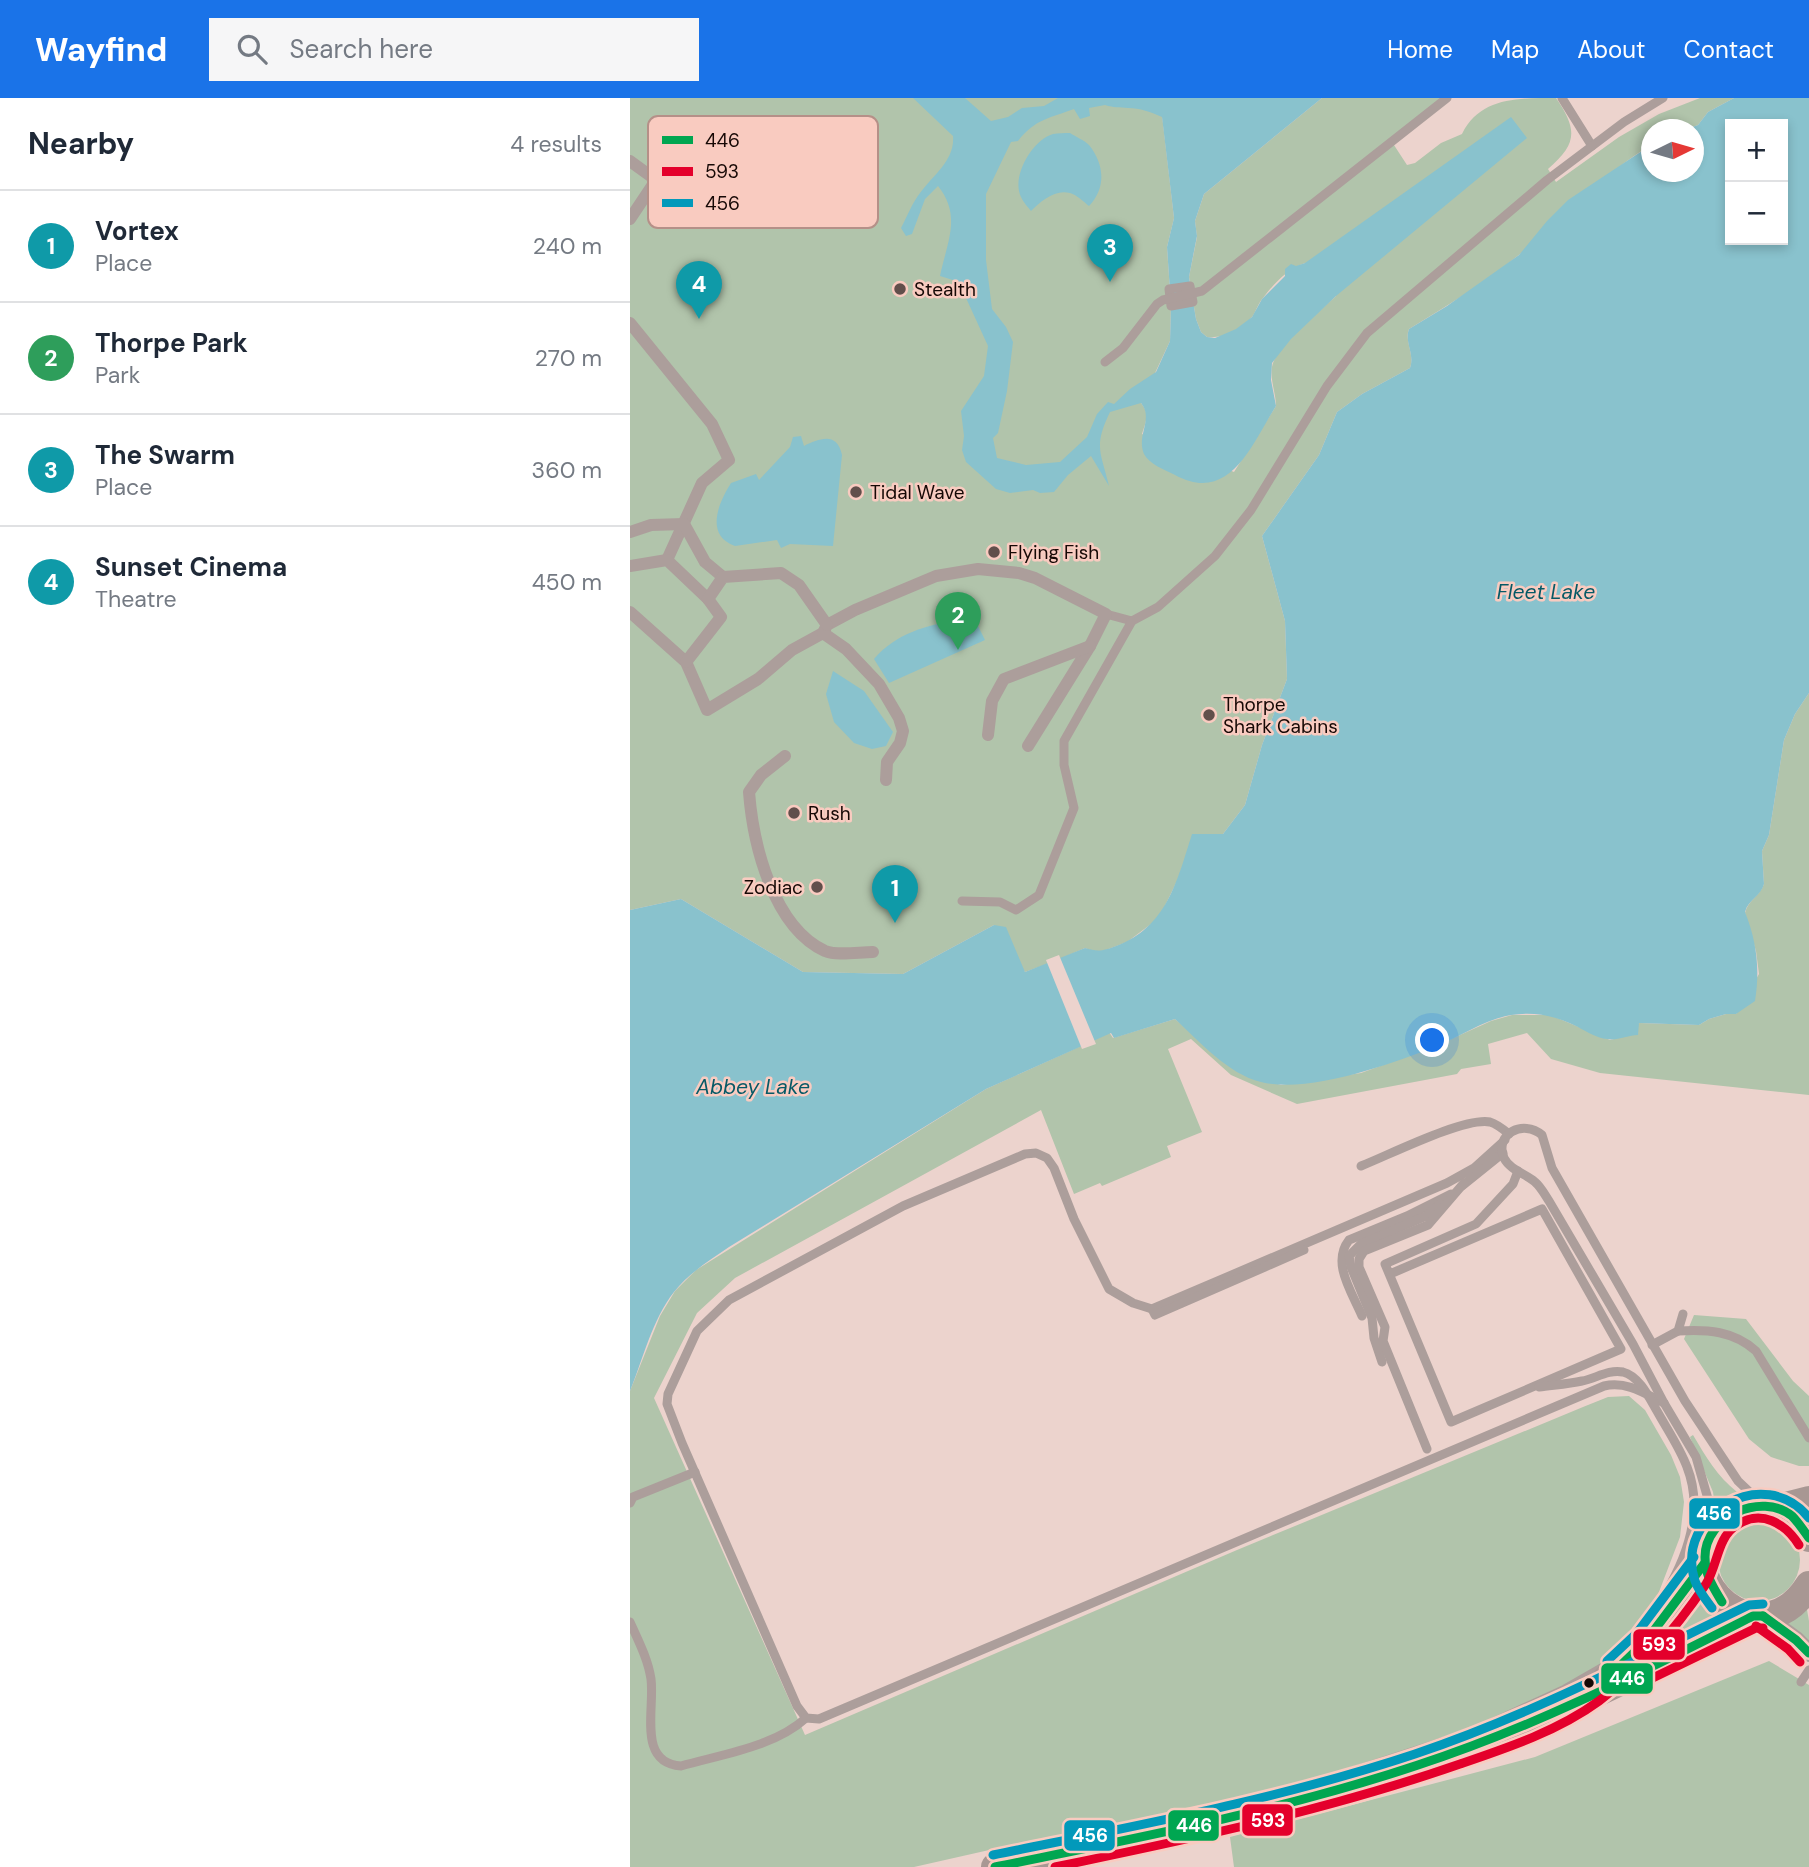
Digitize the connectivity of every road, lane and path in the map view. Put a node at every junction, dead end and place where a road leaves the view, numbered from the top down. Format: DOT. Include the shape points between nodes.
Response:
graph roads {
  1 [pos="1447,98"];
  2 [pos="1562,98"];
  3 [pos="1663,98"];
  4 [pos="1592,146"];
  5 [pos="630,161"];
  6 [pos="648,174"];
  7 [pos="648,192"];
  8 [pos="630,219"];
  9 [pos="1192,296"];
  10 [pos="1170,299"];
  11 [pos="630,323"];
  12 [pos="1105,362"];
  13 [pos="684,524"];
  14 [pos="630,532"];
  15 [pos="667,561"];
  16 [pos="630,566"];
  17 [pos="723,577"];
  18 [pos="708,598"];
  19 [pos="630,612"];
  20 [pos="1106,614"];
  21 [pos="1132,621"];
  22 [pos="825,629"];
  23 [pos="1090,646"];
  24 [pos="686,662"];
  25 [pos="988,735"];
  26 [pos="1028,746"];
  27 [pos="785,756"];
  28 [pos="886,780"];
  29 [pos="962,901"];
  30 [pos="873,952"];
  31 [pos="1507,1137"];
  32 [pos="1503,1153"];
  33 [pos="1361,1166"];
  34 [pos="1518,1171"];
  35 [pos="1464,1183"];
  36 [pos="1451,1194"];
  37 [pos="1390,1274"];
  38 [pos="1683,1314"];
  39 [pos="1363,1315"];
  40 [pos="1678,1331"];
  41 [pos="1652,1345"];
  42 [pos="1382,1362"];
  43 [pos="1528,1389"];
  44 [pos="1648,1395"];
  45 [pos="1664,1404"];
  46 [pos="1809,1438"];
  47 [pos="1427,1449"];
  48 [pos="695,1472"];
  49 [pos="1809,1500"];
  50 [pos="630,1503"];
  51 [pos="1771,1507"];
  52 [pos="1711,1534"];
  53 [pos="1809,1538"];
  54 [pos="1704,1564"];
  55 [pos="1809,1585"];
  56 [pos="1758,1616"];
  57 [pos="630,1622"];
  58 [pos="1809,1653"];
  59 [pos="1809,1670"];
  60 [pos="1801,1682"];
  61 [pos="1574,1703"];
  62 [pos="806,1717"];
  63 [pos="1314,1796"];
  64 [pos="995,1867"];
  1 -- 9 [label="lane"];
  2 -- 4 [label="lane"];
  3 -- 4 [label="lane"];
  4 -- 21 [label="lane" via="1367,333 1327,386 1251,510 1215,556 1158,607"];
  5 -- 6 [label="street"];
  7 -- 8 [label="street"];
  9 -- 10 [label="lane" via="1193,302 1171,306"];
  9 -- 10 [label="lane" via="1190,286 1180,287 1169,289"];
  10 -- 12 [label="lane" via="1157,304 1123,348"];
  11 -- 13 [label="street" via="712,424 729,460 702,483"];
  13 -- 14 [label="street" via="651,524"];
  13 -- 15 [label="street"];
  13 -- 17 [label="street" via="705,562"];
  15 -- 16 [label="street"];
  15 -- 18 [label="street"];
  17 -- 18 [label="street"];
  17 -- 22 [label="street" via="781,573 799,585"];
  18 -- 24 [label="street" via="721,617"];
  19 -- 24 [label="street"];
  20 -- 21 [label="lane"];
  20 -- 22 [label="street" via="1019,572 978,569 936,576 855,610"];
  20 -- 23 [label="street"];
  21 -- 29 [label="lane" via="1064,741 1064,765 1074,808 1039,895 1016,910 1000,902"];
  22 -- 24 [label="street" via="707,710"];
  22 -- 28 [label="street" via="879,684 898,718 903,731 887,762"];
  23 -- 25 [label="street" via="1004,679 992,701"];
  23 -- 26 [label="street"];
  27 -- 30 [label="street" via="761,775 749,792 757,845 769,880 802,937 827,952"];
  31 -- 32 [label="lane"];
  31 -- 33 [label="lane" via="1493,1123 1480,1122"];
  31 -- 41 [label="lane" via="1522,1127 1542,1135 1552,1168"];
  31 -- 48 [label="lane" via="1474,1168 1447,1184 1154,1312 1109,1289 1054,1168 1047,1158 1025,1154 903,1206 729,1300 697,1331 668,1394 672,1419"];
  32 -- 34 [label="lane"];
  32 -- 35 [label="lane"];
  34 -- 37 [label="lane" via="1513,1184 1476,1224 1385,1264"];
  34 -- 45 [label="lane" via="1536,1183 1549,1200"];
  35 -- 36 [label="lane"];
  35 -- 47 [label="lane" via="1428,1224 1364,1251 1359,1259 1385,1327 1383,1341"];
  36 -- 39 [label="lane" via="1349,1240 1341,1267"];
  36 -- 42 [label="lane" via="1426,1216 1361,1244 1349,1256 1372,1318"];
  37 -- 43 [label="lane" via="1451,1422"];
  37 -- 43 [label="lane" via="1542,1209 1621,1349"];
  38 -- 40 [label="lane"];
  40 -- 41 [label="lane"];
  40 -- 46 [label="lane" via="1700,1330 1744,1340 1756,1351"];
  41 -- 51 [label="lane" via="1738,1481"];
  43 -- 44 [label="lane" via="1620,1371"];
  44 -- 45 [label="lane"];
  44 -- 62 [label="lane" via="1616,1384 1589,1392 877,1695 819,1719"];
  44 -- 63 [label="lane" via="1687,1467 1694,1501 1691,1536 1657,1609 1614,1660 1564,1689 1472,1732 1348,1773"];
  45 -- 52 [label="lane" via="1696,1457 1708,1499"];
  48 -- 50 [label="lane" via="633,1497"];
  48 -- 62 [label="lane" via="793,1698"];
  49 -- 51 [label="main road"];
  51 -- 52 [label="main road" via="1739,1509 1718,1523"];
  51 -- 53 [label="main road" via="1792,1516"];
  52 -- 54 [label="main road"];
  54 -- 56 [label="main road" via="1714,1593 1731,1608"];
  54 -- 61 [label="main road" via="1646,1641"];
  55 -- 56 [label="main road" via="1791,1606"];
  56 -- 58 [label="street"];
  56 -- 61 [label="main road"];
  57 -- 62 [label="lane" via="650,1677 653,1747 668,1765 681,1766 770,1740"];
  59 -- 60 [label="lane"];
  61 -- 63 [label="main road" via="1477,1745"];
  63 -- 64 [label="main road"];
}
